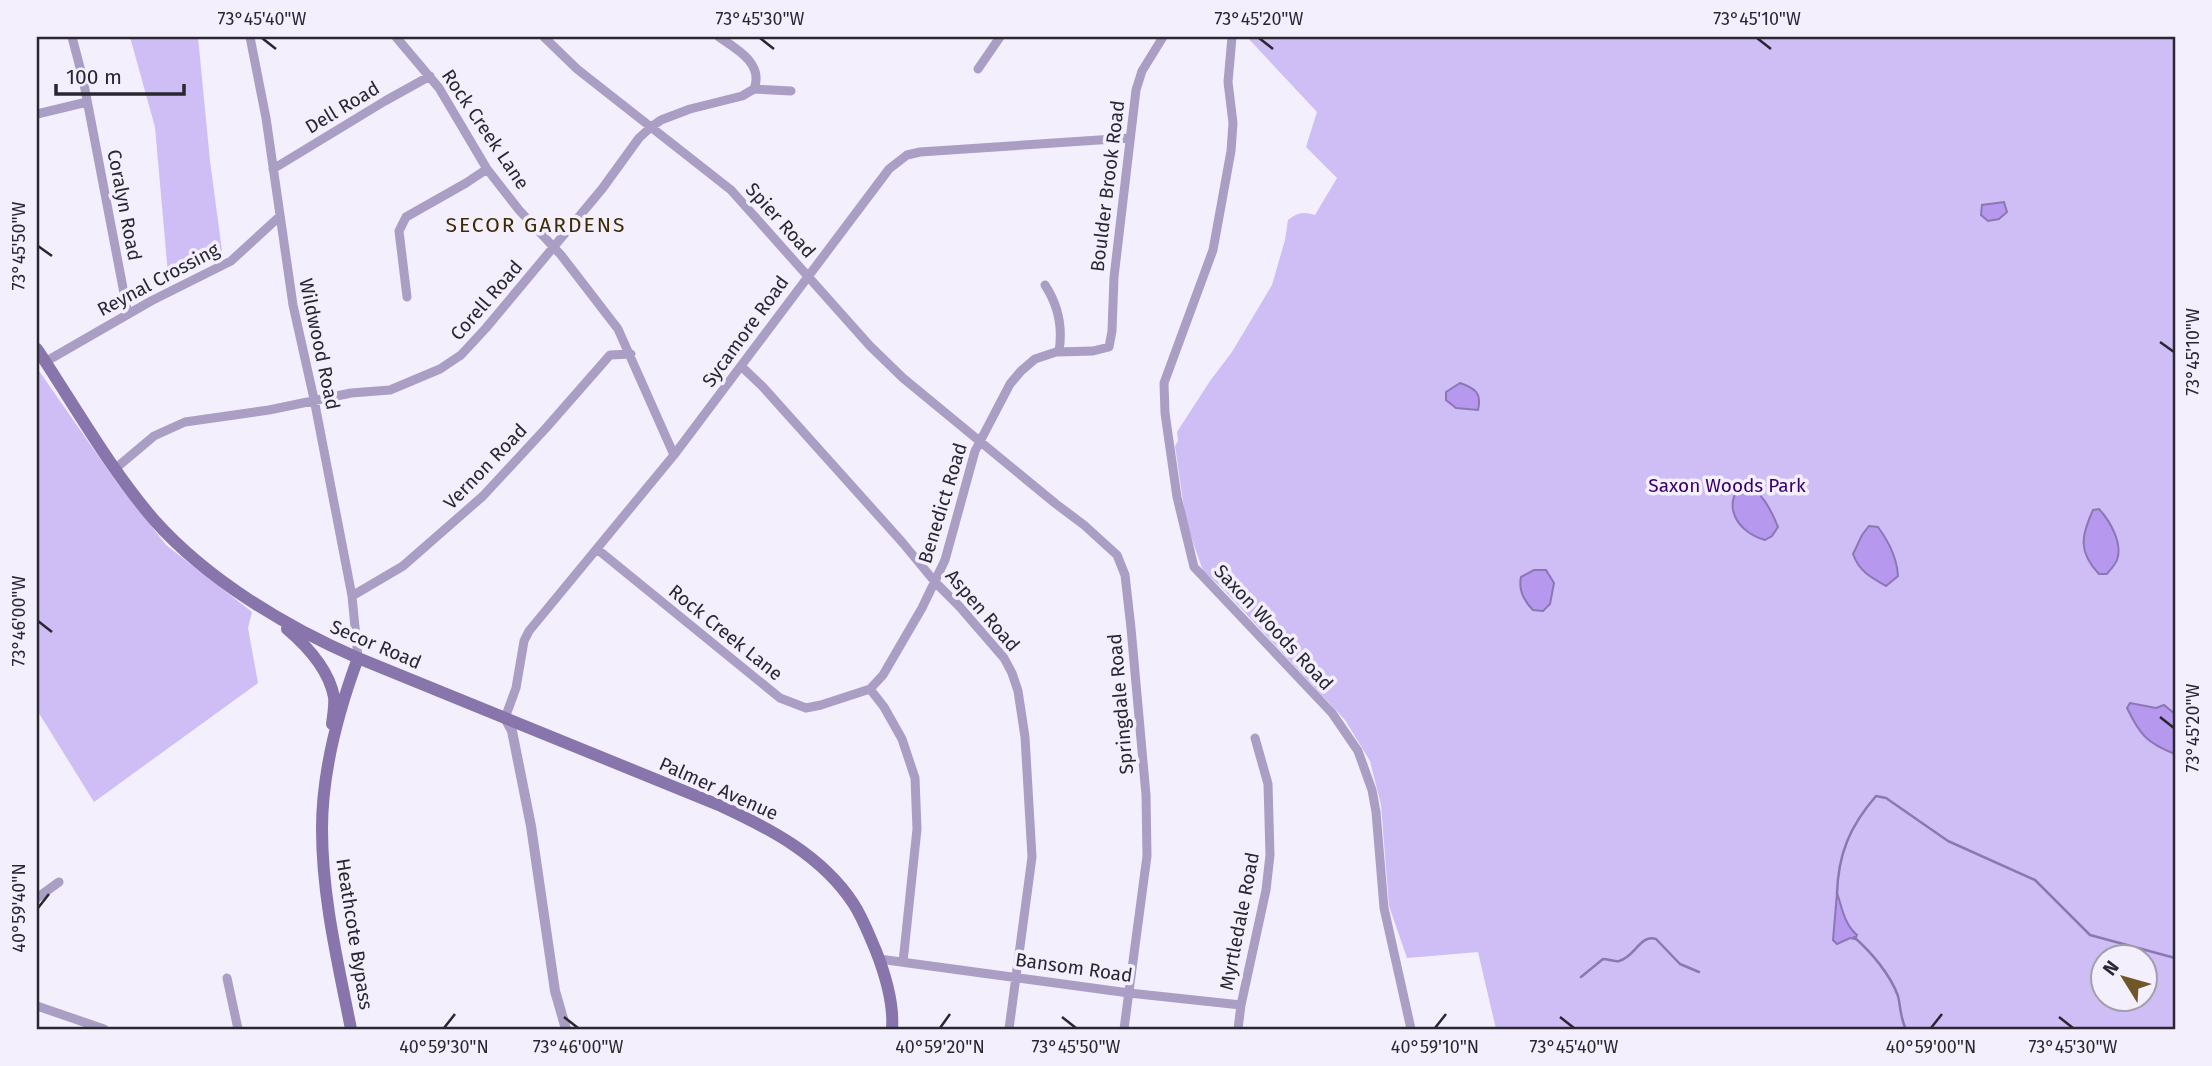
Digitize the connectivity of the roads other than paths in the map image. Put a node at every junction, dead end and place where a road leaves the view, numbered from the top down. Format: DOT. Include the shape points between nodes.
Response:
graph roads {
  1 [pos="72,37"];
  2 [pos="250,37"];
  3 [pos="396,37"];
  4 [pos="544,37"];
  5 [pos="719,37"];
  6 [pos="1000,37"];
  7 [pos="1163,37"];
  8 [pos="1231,37"];
  9 [pos="978,68"];
  10 [pos="430,76"];
  11 [pos="754,89"];
  12 [pos="791,91"];
  13 [pos="88,102"];
  14 [pos="37,114"];
  15 [pos="651,127"];
  16 [pos="1129,138"];
  17 [pos="273,169"];
  18 [pos="487,169"];
  19 [pos="279,217"];
  20 [pos="554,247"];
  21 [pos="807,276"];
  22 [pos="1045,285"];
  23 [pos="408,297"];
  24 [pos="128,314"];
  25 [pos="1109,346"];
  26 [pos="37,349"];
  27 [pos="1059,351"];
  28 [pos="631,354"];
  29 [pos="45,362"];
  30 [pos="741,366"];
  31 [pos="314,399"];
  32 [pos="979,441"];
  33 [pos="674,455"];
  34 [pos="116,468"];
  35 [pos="597,550"];
  36 [pos="935,582"];
  37 [pos="352,596"];
  38 [pos="269,612"];
  39 [pos="358,658"];
  40 [pos="870,689"];
  41 [pos="505,718"];
  42 [pos="1255,738"];
  43 [pos="329,761"];
  44 [pos="59,882"];
  45 [pos="37,898"];
  46 [pos="879,959"];
  47 [pos="903,962"];
  48 [pos="1016,977"];
  49 [pos="227,978"];
  50 [pos="1129,993"];
  51 [pos="1241,1005"];
  52 [pos="37,1006"];
  53 [pos="104,1029"];
  54 [pos="238,1029"];
  55 [pos="351,1029"];
  56 [pos="566,1029"];
  57 [pos="892,1029"];
  58 [pos="1009,1029"];
  59 [pos="1124,1029"];
  60 [pos="1238,1029"];
  61 [pos="1411,1029"];
  1 -- 13 [label="street, Coralyn Road"];
  2 -- 17 [label="street, Wildwood Road"];
  3 -- 10 [label="street, Rock Creek Lane"];
  4 -- 15 [label="street, Spier Road"];
  5 -- 11 [label="street" via="751,62 757,78"];
  6 -- 9 [label="street"];
  7 -- 16 [label="street, Boulder Brook Road" via="1142,71"];
  8 -- 61 [label="street, Saxon Woods Road" via="1231,151 1213,250 1164,383 1177,497 1194,567 1332,713 1365,769 1376,812 1384,908"];
  10 -- 17 [label="street, Dell Road"];
  10 -- 18 [label="street, Rock Creek Lane"];
  11 -- 12 [label="street, Corell Road"];
  11 -- 15 [label="street, Corell Road"];
  13 -- 14 [label="street"];
  13 -- 24 [label="street, Coralyn Road"];
  15 -- 20 [label="street, Corell Road"];
  15 -- 21 [label="street, Spier Road" via="731,190"];
  16 -- 21 [label="street, Sycamore Road" via="907,155 889,169"];
  16 -- 25 [label="street, Boulder Brook Road"];
  17 -- 19 [label="street, Wildwood Road"];
  18 -- 20 [label="street, Rock Creek Lane"];
  18 -- 23 [label="street" via="402,223 399,231"];
  19 -- 24 [label="street, Reynal Crossing" via="231,261"];
  19 -- 31 [label="street, Wildwood Road"];
  20 -- 28 [label="street, Rock Creek Lane" via="605,310"];
  20 -- 31 [label="street, Corell Road" via="469,346 440,369 390,390"];
  21 -- 30 [label="street, Sycamore Road"];
  21 -- 32 [label="street, Spier Road" via="903,378"];
  22 -- 27 [label="street" via="1060,323"];
  24 -- 29 [label="street, Reynal Crossing"];
  25 -- 27 [label="street, Benedict Road"];
  26 -- 29 [label="main road, Secor Road"];
  27 -- 32 [label="street, Benedict Road" via="1035,359 1021,371"];
  28 -- 33 [label="street, Rock Creek Lane"];
  28 -- 37 [label="street, Vernon Road" via="610,355 483,496 403,566"];
  29 -- 34 [label="main road, Secor Road"];
  30 -- 33 [label="street, Sycamore Road"];
  30 -- 36 [label="street, Aspen Road"];
  31 -- 34 [label="street, Corell Road" via="185,422 154,436"];
  31 -- 37 [label="street, Wildwood Road"];
  32 -- 36 [label="street, Benedict Road"];
  32 -- 50 [label="street, Springdale Road" via="1111,548 1122,564 1131,628 1147,856"];
  33 -- 35 [label="street, Sycamore Road"];
  34 -- 38 [label="main road, Secor Road" via="172,538"];
  35 -- 40 [label="street, Rock Creek Lane" via="780,698 806,708"];
  35 -- 41 [label="street, Sycamore Road" via="529,631"];
  36 -- 40 [label="street, Benedict Road" via="883,675"];
  36 -- 48 [label="street, Aspen Road" via="1004,658 1018,691 1032,857"];
  37 -- 39 [label="street, Wildwood Road"];
  38 -- 39 [label="main road, Secor Road"];
  38 -- 43 [label="main road" via="304,644 328,679 334,698"];
  39 -- 41 [label="main road, Secor Road"];
  39 -- 43 [label="main road"];
  40 -- 47 [label="street" via="902,739 915,778 916,829"];
  41 -- 46 [label="main road, Palmer Avenue" via="770,830 814,861 843,890"];
  41 -- 56 [label="street" via="512,731 529,814 554,981"];
  42 -- 51 [label="street, Myrtledale Road" via="1268,783 1270,855"];
  43 -- 55 [label="main road, Heathcote Bypass" via="322,817 323,863"];
  44 -- 45 [label="street"];
  46 -- 47 [label="street"];
  46 -- 57 [label="main road, Palmer Avenue"];
  47 -- 48 [label="street, Bansom Road"];
  48 -- 50 [label="street, Bansom Road"];
  48 -- 58 [label="street, Aspen Road"];
  49 -- 54 [label="street"];
  50 -- 51 [label="street, Bansom Road"];
  50 -- 59 [label="street, Springdale Road"];
  51 -- 60 [label="street, Myrtledale Road"];
  52 -- 53 [label="street"];
}
